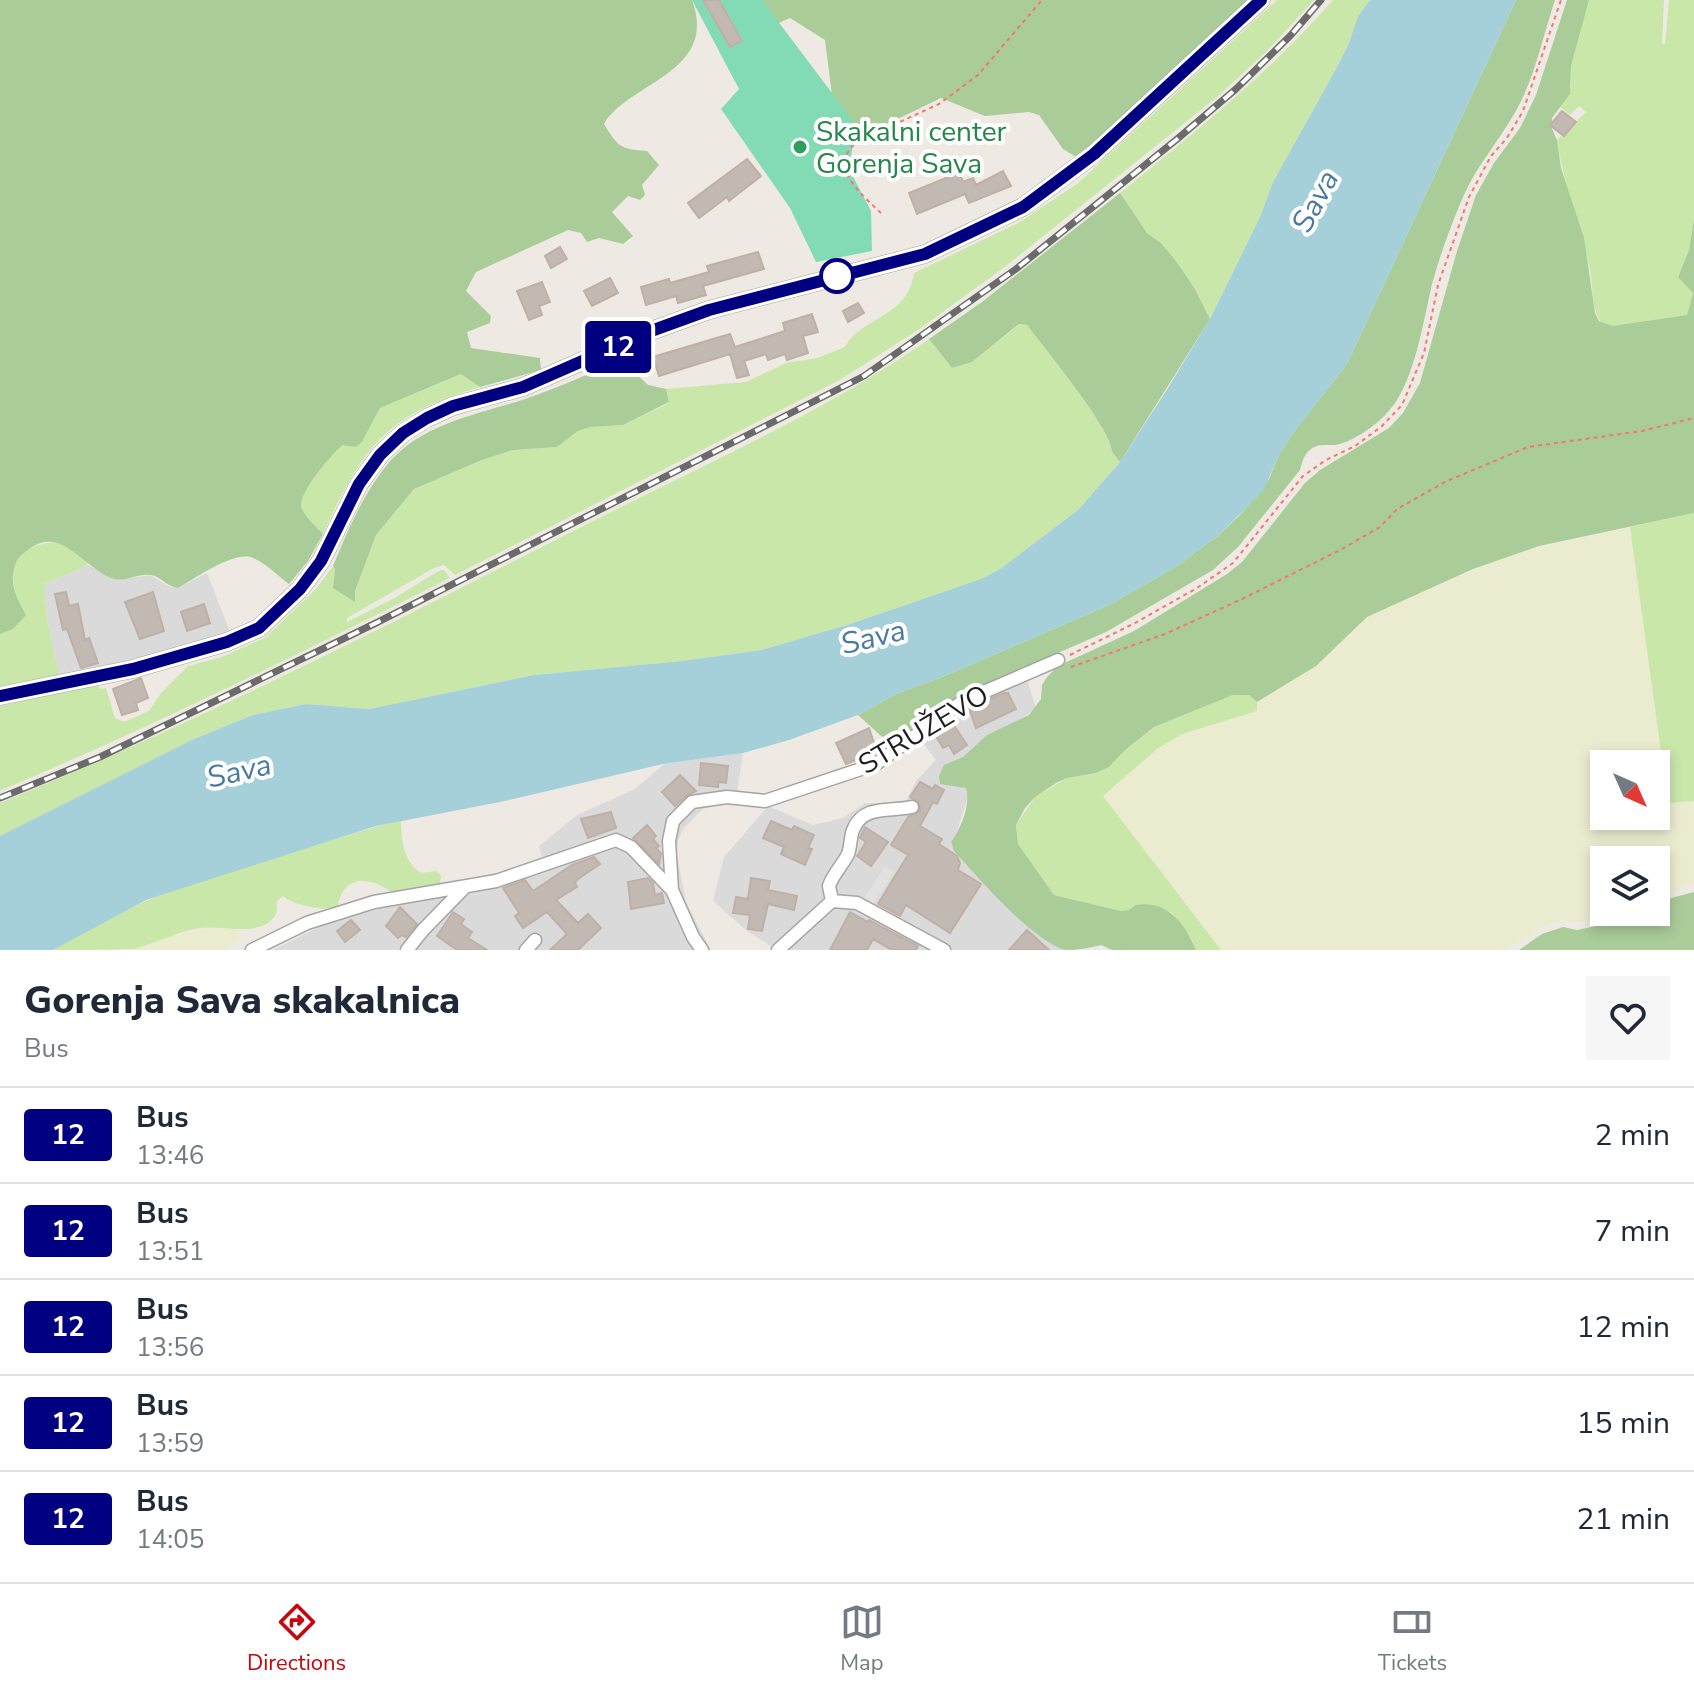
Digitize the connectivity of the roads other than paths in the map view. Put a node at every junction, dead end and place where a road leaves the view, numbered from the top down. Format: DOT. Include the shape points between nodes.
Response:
graph roads {
  1 [pos="1261,0"];
  2 [pos="1062,665"];
  3 [pos="0,696"];
  4 [pos="912,807"];
  5 [pos="464,888"];
  6 [pos="672,890"];
  7 [pos="832,901"];
  8 [pos="252,950"];
  9 [pos="407,950"];
  10 [pos="702,950"];
  11 [pos="778,950"];
  12 [pos="944,950"];
  1 -- 3 [label="street" via="1094,154 1023,207 925,254 709,310 536,382 427,418 380,455 359,484 321,561 259,628 133,669"];
  2 -- 6 [label="street, STRUŽEVO" via="963,701 876,764 765,801 727,797 692,802 673,821"];
  4 -- 7 [label="street, STRUŽEVO" via="876,810 857,820 849,850 829,886"];
  5 -- 6 [label="street, STRUŽEVO" via="616,840 631,847"];
  5 -- 8 [label="street, STRUŽEVO" via="374,902 307,923"];
  5 -- 9 [label="street"];
  6 -- 10 [label="street, STRUŽEVO"];
  7 -- 11 [label="street"];
  7 -- 12 [label="street" via="857,903"];
}
